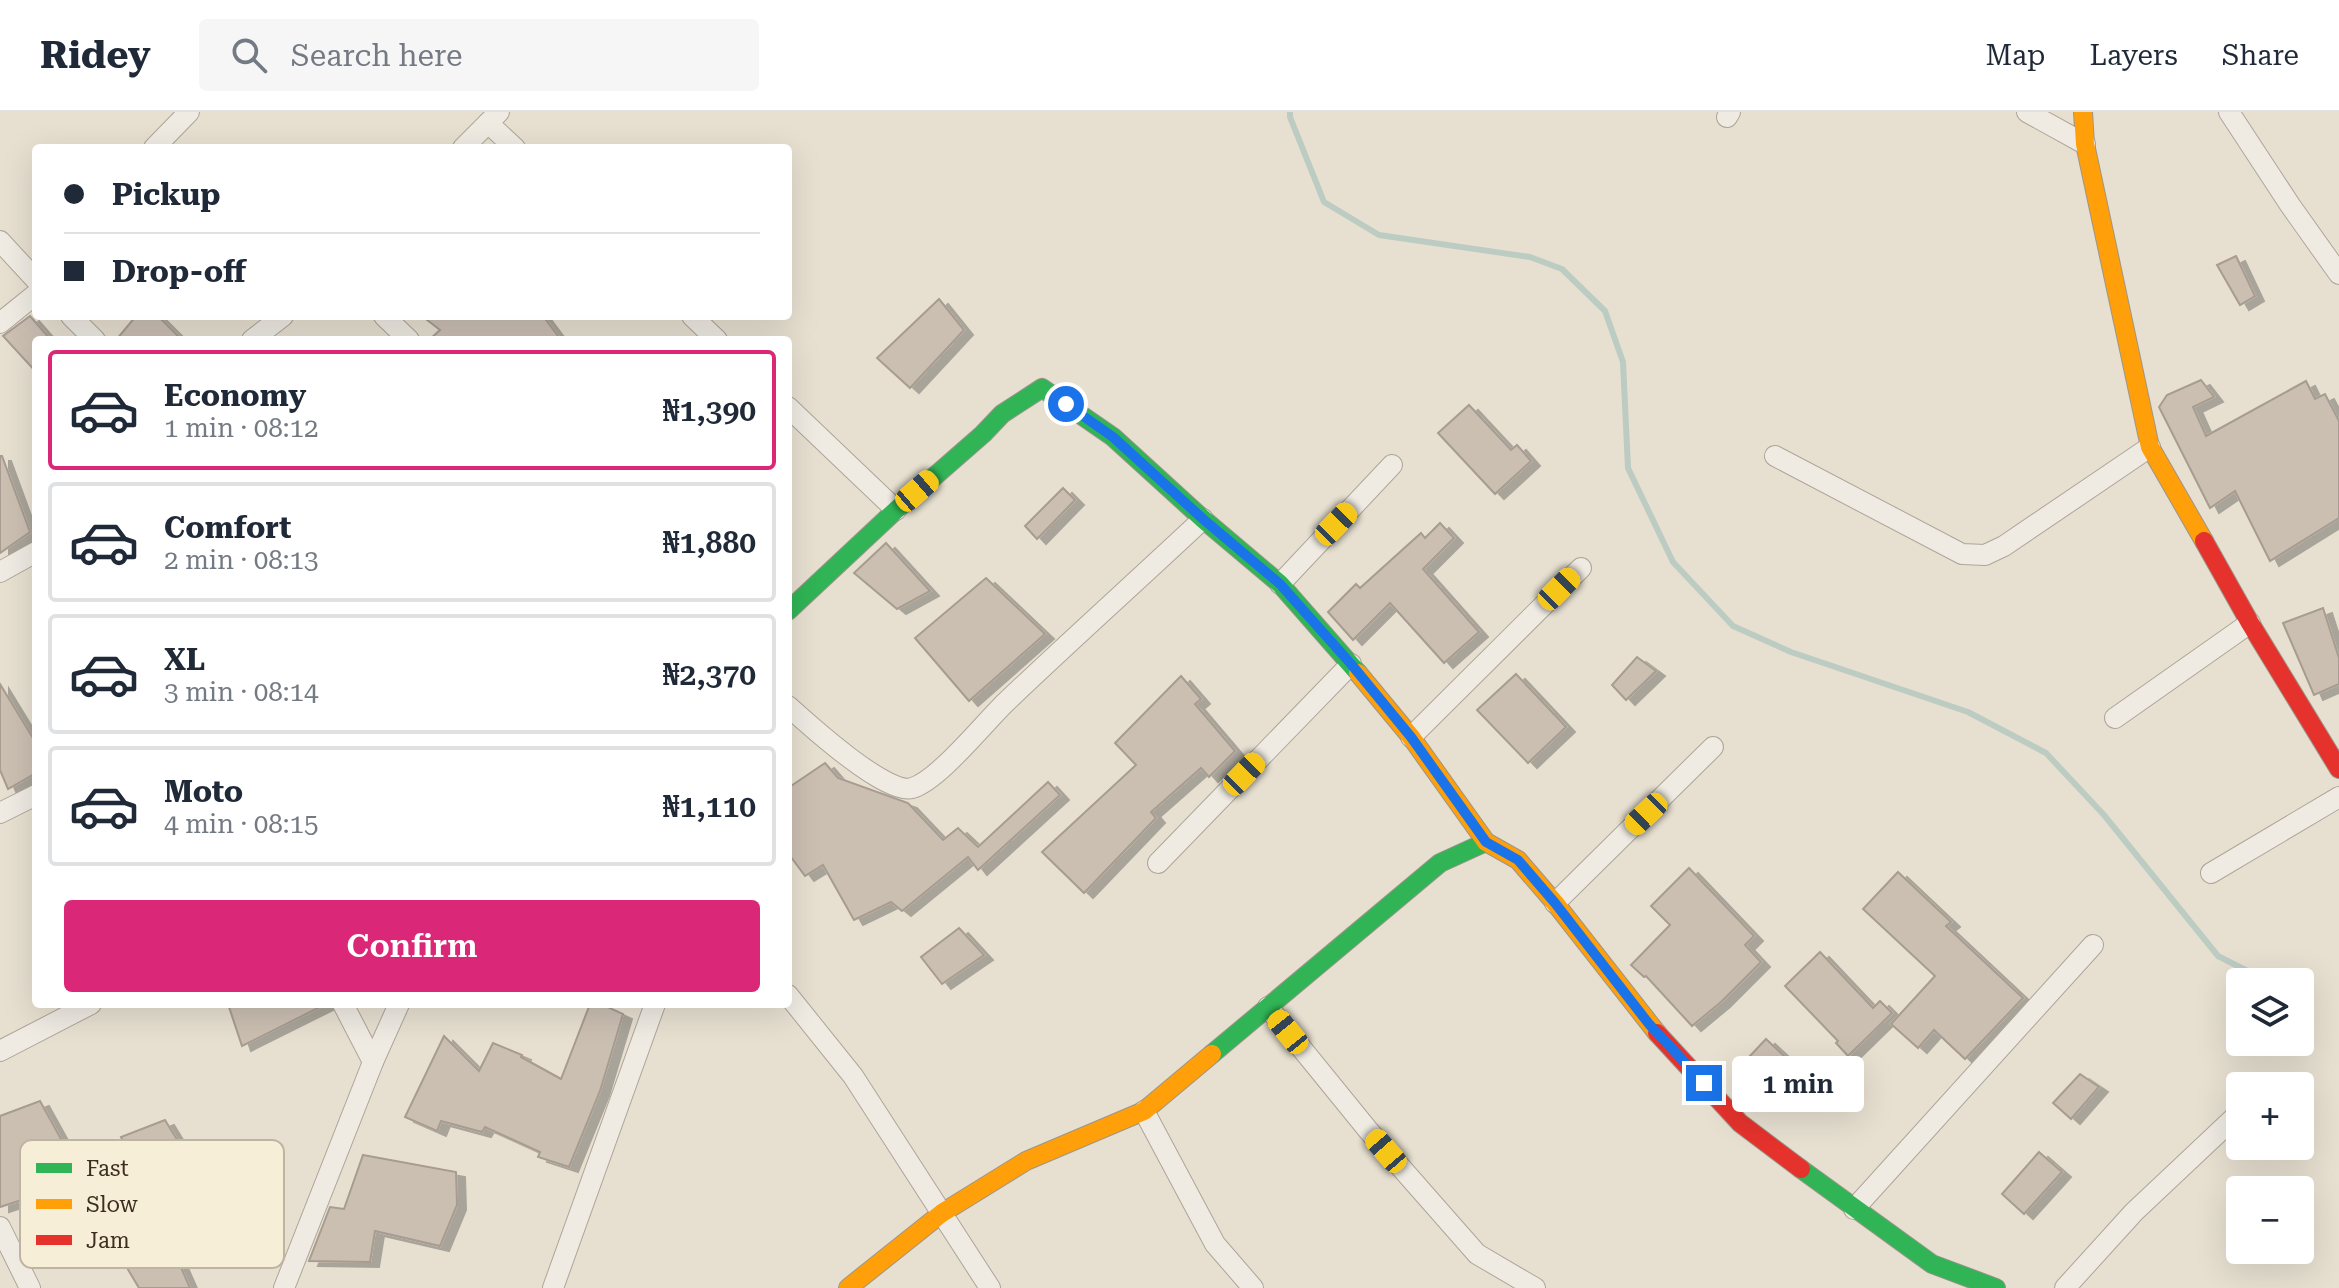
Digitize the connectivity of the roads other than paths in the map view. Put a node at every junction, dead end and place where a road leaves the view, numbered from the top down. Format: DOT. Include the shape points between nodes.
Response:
graph roads {
  1 [pos="189,112"];
  2 [pos="2027,112"];
  3 [pos="2083,112"];
  4 [pos="2229,112"];
  5 [pos="494,117"];
  6 [pos="158,144"];
  7 [pos="467,144"];
  8 [pos="512,144"];
  9 [pos="2085,144"];
  10 [pos="0,241"];
  11 [pos="2333,253"];
  12 [pos="32,267"];
  13 [pos="2339,274"];
  14 [pos="32,297"];
  15 [pos="75,320"];
  16 [pos="278,320"];
  17 [pos="388,320"];
  18 [pos="696,320"];
  19 [pos="0,323"];
  20 [pos="91,336"];
  21 [pos="257,336"];
  22 [pos="405,336"];
  23 [pos="713,336"];
  24 [pos="792,411"];
  25 [pos="2150,447"];
  26 [pos="1775,456"];
  27 [pos="1392,465"];
  28 [pos="896,510"];
  29 [pos="1203,519"];
  30 [pos="32,554"];
  31 [pos="1581,568"];
  32 [pos="0,572"];
  33 [pos="1280,584"];
  34 [pos="792,607"];
  35 [pos="2250,623"];
  36 [pos="1351,664"];
  37 [pos="792,710"];
  38 [pos="2115,718"];
  39 [pos="1411,737"];
  40 [pos="1713,747"];
  41 [pos="2339,769"];
  42 [pos="32,797"];
  43 [pos="2339,797"];
  44 [pos="0,813"];
  45 [pos="1486,842"];
  46 [pos="1158,863"];
  47 [pos="2211,873"];
  48 [pos="1555,903"];
  49 [pos="2093,945"];
  50 [pos="792,1000"];
  51 [pos="1268,1007"];
  52 [pos="83,1008"];
  53 [pos="345,1008"];
  54 [pos="397,1008"];
  55 [pos="654,1008"];
  56 [pos="0,1051"];
  57 [pos="373,1062"];
  58 [pos="1144,1111"];
  59 [pos="2226,1125"];
  60 [pos="1854,1209"];
  61 [pos="942,1213"];
  62 [pos="0,1227"];
  63 [pos="20,1268"];
  64 [pos="20,1268"];
  65 [pos="30,1288"];
  66 [pos="284,1288"];
  67 [pos="553,1288"];
  68 [pos="848,1288"];
  69 [pos="990,1288"];
  70 [pos="1253,1288"];
  71 [pos="1535,1288"];
  72 [pos="1996,1288"];
  73 [pos="2065,1288"];
  1 -- 6 [label="street"];
  2 -- 9 [label="street"];
  3 -- 9 [label="street"];
  4 -- 11 [label="street" via="2290,205"];
  5 -- 7 [label="street"];
  5 -- 8 [label="street"];
  9 -- 25 [label="street"];
  10 -- 12 [label="street"];
  11 -- 13 [label="street"];
  14 -- 19 [label="street"];
  15 -- 20 [label="street"];
  16 -- 21 [label="street"];
  17 -- 22 [label="street"];
  18 -- 23 [label="street"];
  24 -- 28 [label="street"];
  25 -- 26 [label="street" via="1985,555 1962,554"];
  25 -- 35 [label="street"];
  27 -- 33 [label="street"];
  28 -- 29 [label="street" via="1002,414 1042,388 1113,437"];
  28 -- 34 [label="street"];
  29 -- 33 [label="street"];
  29 -- 37 [label="street" via="934,775 911,789 893,787 822,738"];
  30 -- 32 [label="street"];
  31 -- 39 [label="street"];
  33 -- 36 [label="street"];
  35 -- 38 [label="street"];
  35 -- 41 [label="street"];
  36 -- 39 [label="street"];
  36 -- 46 [label="street"];
  39 -- 45 [label="street"];
  40 -- 48 [label="street"];
  42 -- 44 [label="street"];
  43 -- 47 [label="street"];
  45 -- 48 [label="street" via="1518,860"];
  45 -- 51 [label="street" via="1440,863"];
  48 -- 60 [label="street" via="1649,1024 1740,1123"];
  49 -- 60 [label="street"];
  50 -- 61 [label="street" via="853,1076"];
  51 -- 58 [label="street"];
  51 -- 71 [label="street" via="1477,1254"];
  52 -- 56 [label="street"];
  53 -- 57 [label="street"];
  54 -- 57 [label="street"];
  55 -- 67 [label="street"];
  57 -- 66 [label="street"];
  58 -- 61 [label="street" via="1026,1161"];
  58 -- 70 [label="street" via="1215,1244"];
  59 -- 73 [label="street" via="2134,1212"];
  60 -- 72 [label="street" via="1932,1264"];
  61 -- 68 [label="street"];
  61 -- 69 [label="street"];
  62 -- 63 [label="street"];
  64 -- 65 [label="street"];
}
